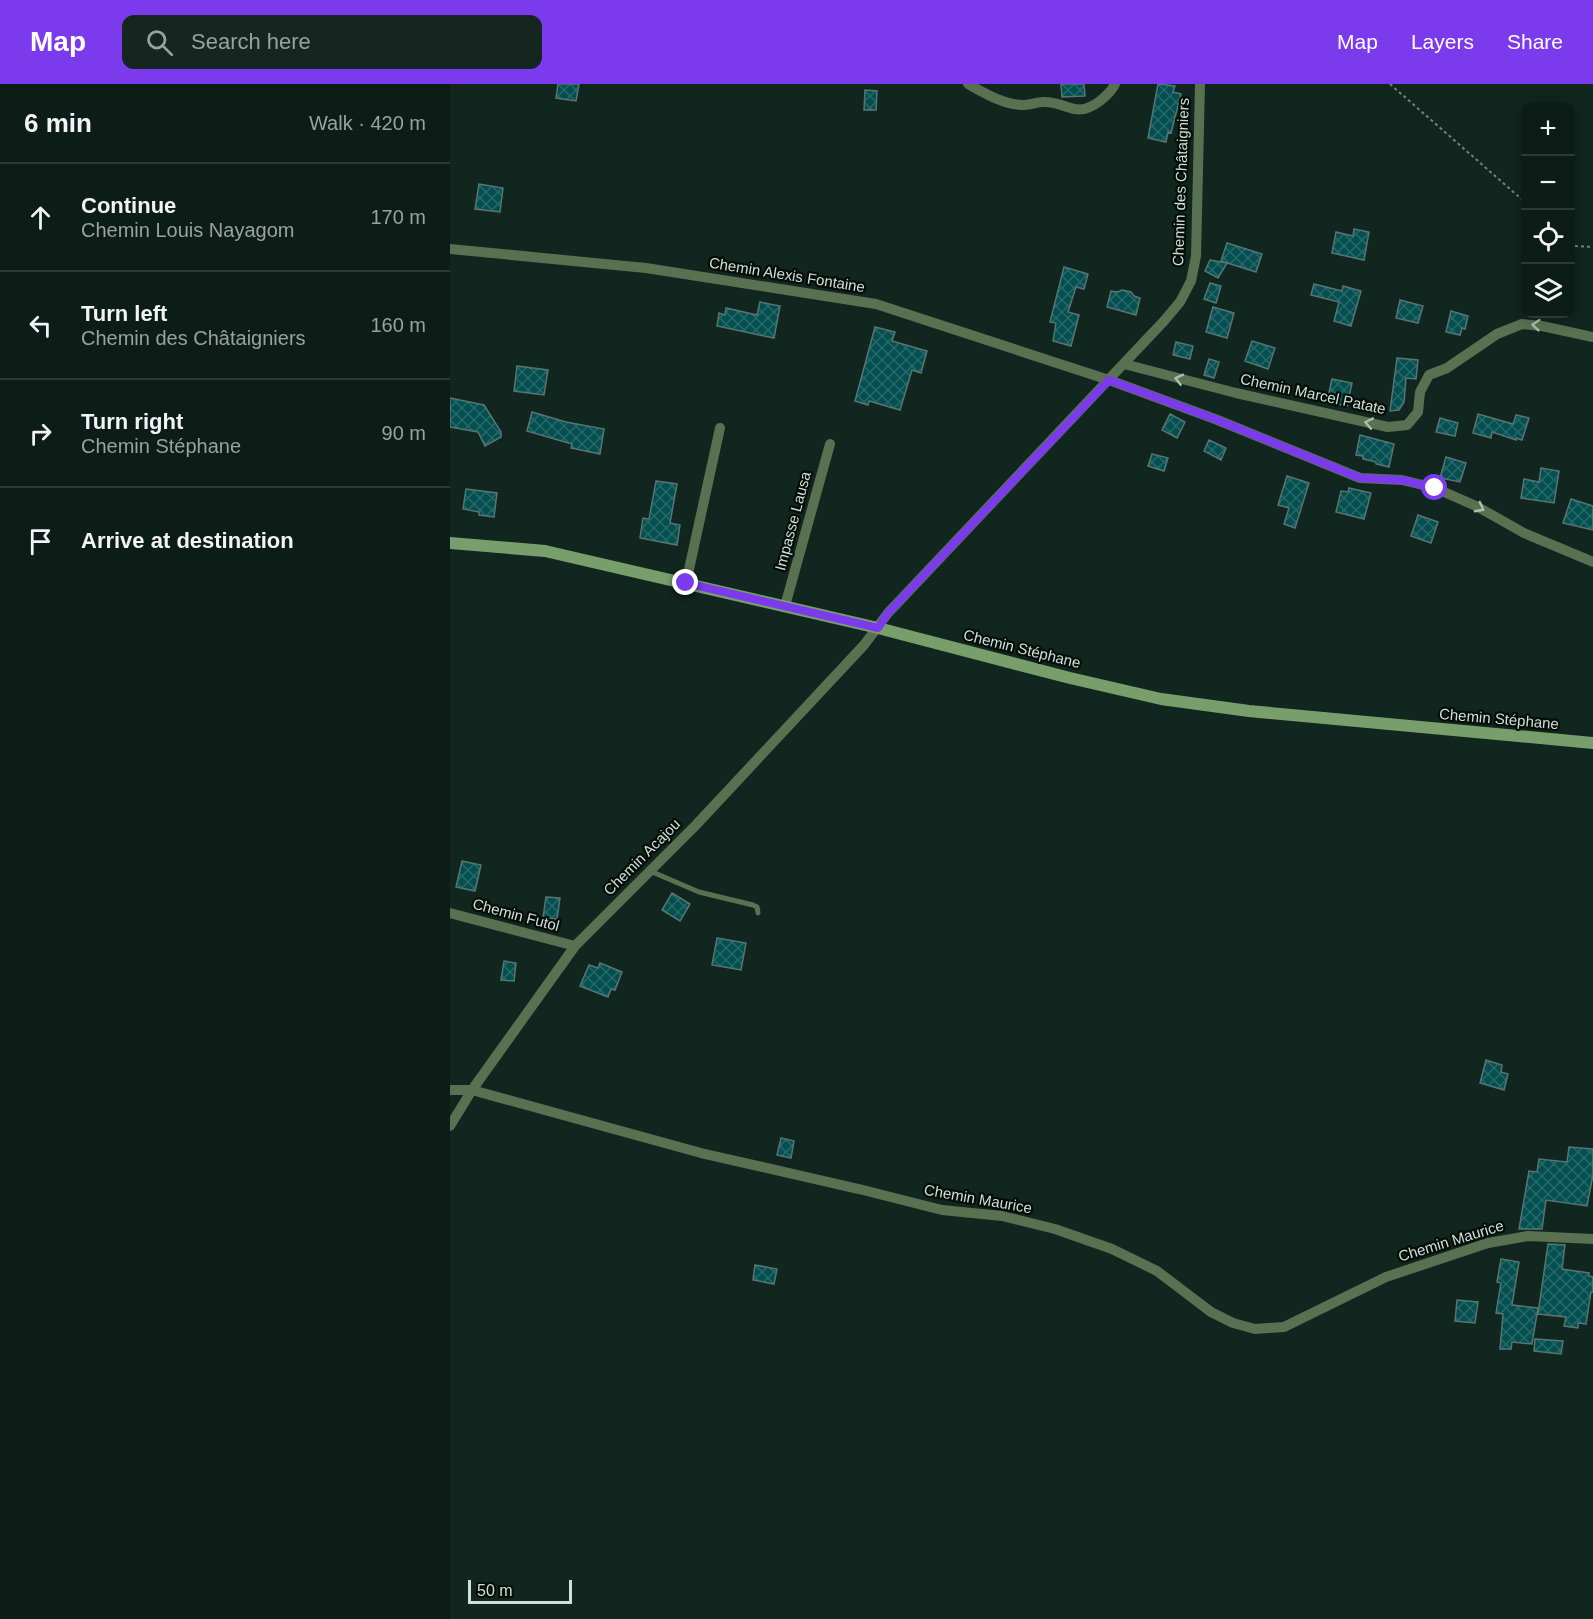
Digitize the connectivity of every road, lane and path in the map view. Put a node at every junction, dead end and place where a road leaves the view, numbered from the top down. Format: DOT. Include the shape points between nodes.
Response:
graph roads {
  1 [pos="968,84"];
  2 [pos="1115,84"];
  3 [pos="1200,84"];
  4 [pos="1390,84"];
  5 [pos="1521,199"];
  6 [pos="1575,246"];
  7 [pos="1593,248"];
  8 [pos="450,249"];
  9 [pos="1593,337"];
  10 [pos="1124,364"];
  11 [pos="1109,380"];
  12 [pos="720,428"];
  13 [pos="830,444"];
  14 [pos="450,543"];
  15 [pos="1593,562"];
  16 [pos="686,583"];
  17 [pos="785,606"];
  18 [pos="878,628"];
  19 [pos="1593,743"];
  20 [pos="650,871"];
  21 [pos="758,912"];
  22 [pos="450,913"];
  23 [pos="575,946"];
  24 [pos="450,1090"];
  25 [pos="472,1090"];
  26 [pos="450,1126"];
  27 [pos="1593,1239"];
  1 -- 2 [label="street" via="1012,104 1044,102 1081,111 1107,96"];
  3 -- 10 [label="street, Chemin des Châtaigniers" via="1196,256 1191,281 1180,302"];
  4 -- 5 [label="path"];
  6 -- 7 [label="path"];
  8 -- 11 [label="street, Chemin Alexis Fontaine" via="646,268 876,304"];
  9 -- 10 [label="street, Chemin Marcel Patate, one-way" via="1521,324 1497,334 1447,368 1429,375 1420,392 1418,412 1407,425 1388,426"];
  10 -- 11 [label="street, Chemin des Châtaigniers"];
  11 -- 15 [label="street, Chemin Alexis Fontaine, one-way" via="1360,478 1402,480 1435,488 1524,533"];
  11 -- 18 [label="street, Chemin des Châtaigniers"];
  12 -- 16 [label="street"];
  13 -- 17 [label="street, Impasse Lausa"];
  14 -- 16 [label="main road, Chemin Stéphane" via="545,550"];
  16 -- 17 [label="main road, Chemin Stéphane"];
  17 -- 18 [label="main road, Chemin Stéphane"];
  18 -- 19 [label="main road, Chemin Stéphane" via="1161,699"];
  18 -- 20 [label="street, Chemin Acajou"];
  20 -- 21 [label="lane" via="699,892 753,905"];
  20 -- 23 [label="street, Chemin Acajou"];
  22 -- 23 [label="street, Chemin Futol"];
  23 -- 25 [label="street, Chemin Acajou"];
  24 -- 25 [label="street, Chemin Maurice"];
  25 -- 26 [label="street, Chemin Acajou"];
  25 -- 27 [label="street, Chemin Maurice" via="701,1153 942,1210 1002,1216 1055,1229 1112,1249 1157,1271 1211,1312 1255,1329 1284,1327 1386,1277 1488,1243 1528,1236"];
}
